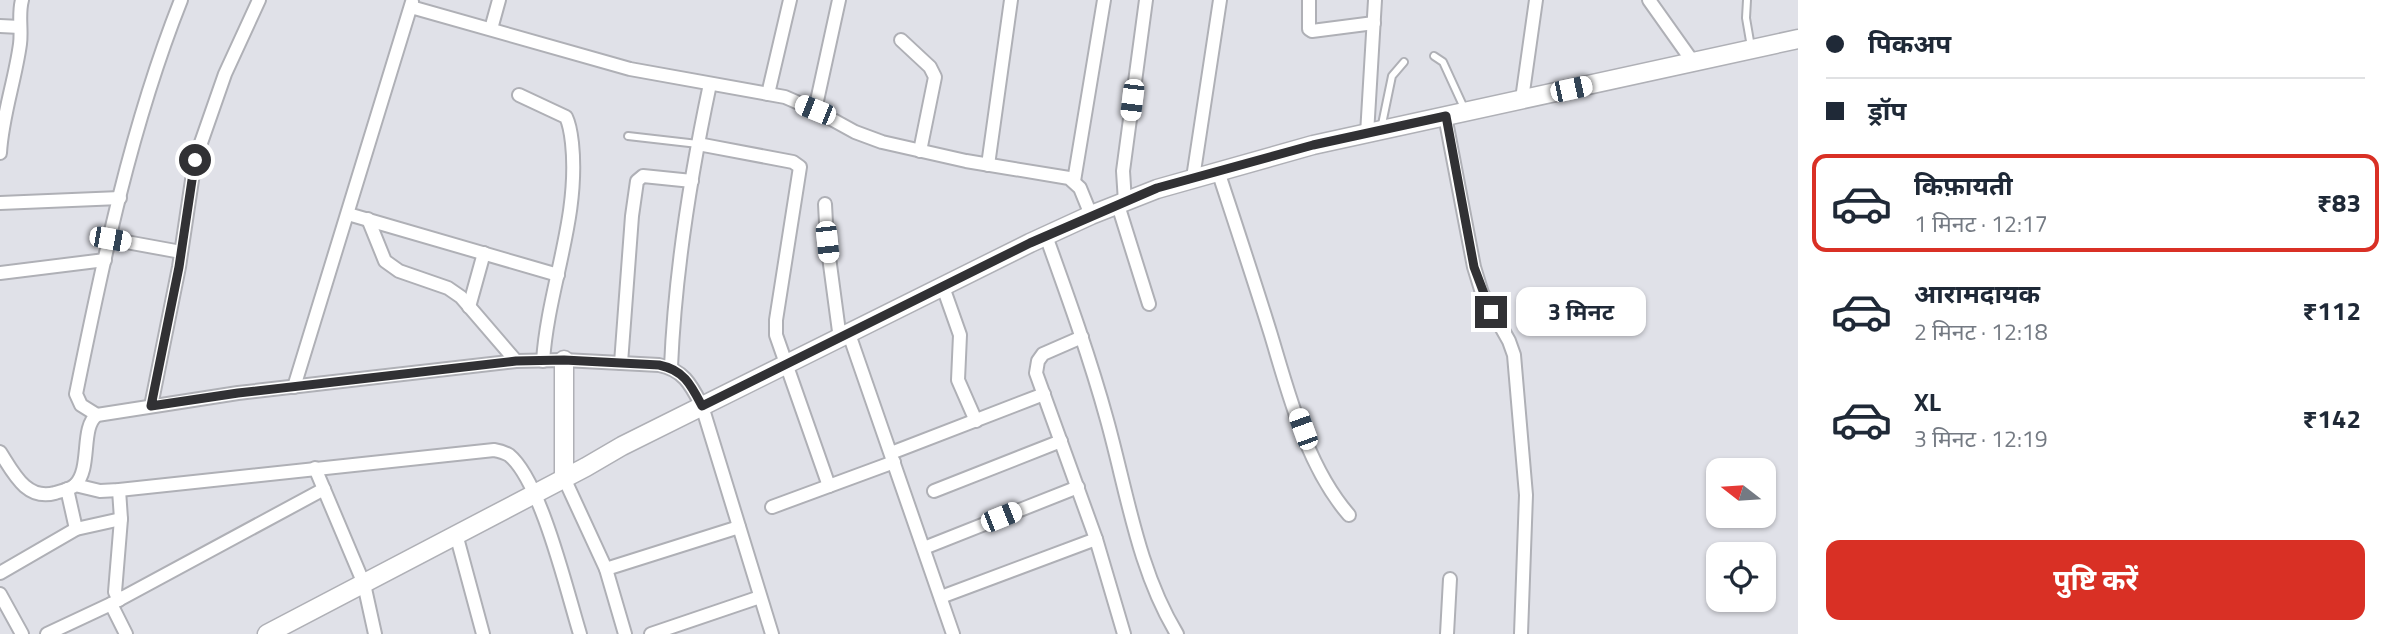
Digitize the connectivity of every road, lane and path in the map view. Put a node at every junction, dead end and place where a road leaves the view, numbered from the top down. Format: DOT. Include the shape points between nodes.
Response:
graph roads {
  1 [pos="22,0"];
  2 [pos="181,0"];
  3 [pos="259,0"];
  4 [pos="499,0"];
  5 [pos="790,0"];
  6 [pos="839,0"];
  7 [pos="1011,0"];
  8 [pos="1104,0"];
  9 [pos="1146,0"];
  10 [pos="1220,0"];
  11 [pos="1309,0"];
  12 [pos="1375,0"];
  13 [pos="1536,0"];
  14 [pos="1649,0"];
  15 [pos="1747,0"];
  16 [pos="411,4"];
  17 [pos="1374,23"];
  18 [pos="0,26"];
  19 [pos="20,27"];
  20 [pos="491,29"];
  21 [pos="1798,39"];
  22 [pos="901,40"];
  23 [pos="1752,50"];
  24 [pos="1434,56"];
  25 [pos="1404,62"];
  26 [pos="1693,62"];
  27 [pos="710,84"];
  28 [pos="768,94"];
  29 [pos="519,95"];
  30 [pos="1522,99"];
  31 [pos="815,110"];
  32 [pos="1466,112"];
  33 [pos="1446,116"];
  34 [pos="1374,132"];
  35 [pos="628,136"];
  36 [pos="698,144"];
  37 [pos="920,150"];
  38 [pos="0,153"];
  39 [pos="988,164"];
  40 [pos="1218,171"];
  41 [pos="1194,178"];
  42 [pos="692,181"];
  43 [pos="1074,181"];
  44 [pos="120,198"];
  45 [pos="0,202"];
  46 [pos="825,204"];
  47 [pos="1122,204"];
  48 [pos="348,214"];
  49 [pos="1091,215"];
  50 [pos="368,219"];
  51 [pos="1046,236"];
  52 [pos="110,239"];
  53 [pos="181,252"];
  54 [pos="484,254"];
  55 [pos="105,260"];
  56 [pos="0,273"];
  57 [pos="558,275"];
  58 [pos="943,287"];
  59 [pos="1149,304"];
  60 [pos="469,307"];
  61 [pos="845,336"];
  62 [pos="1083,337"];
  63 [pos="516,361"];
  64 [pos="543,361"];
  65 [pos="572,361"];
  66 [pos="621,363"];
  67 [pos="785,366"];
  68 [pos="671,367"];
  69 [pos="294,387"];
  70 [pos="1044,394"];
  71 [pos="151,406"];
  72 [pos="702,406"];
  73 [pos="97,415"];
  74 [pos="976,421"];
  75 [pos="1061,441"];
  76 [pos="0,452"];
  77 [pos="892,458"];
  78 [pos="315,468"];
  79 [pos="564,478"];
  80 [pos="829,486"];
  81 [pos="71,487"];
  82 [pos="1078,487"];
  83 [pos="324,489"];
  84 [pos="119,490"];
  85 [pos="933,491"];
  86 [pos="535,492"];
  87 [pos="772,507"];
  88 [pos="1349,515"];
  89 [pos="121,519"];
  90 [pos="739,527"];
  91 [pos="76,529"];
  92 [pos="456,534"];
  93 [pos="1096,539"];
  94 [pos="923,548"];
  95 [pos="606,569"];
  96 [pos="0,573"];
  97 [pos="1450,579"];
  98 [pos="364,584"];
  99 [pos="0,594"];
  100 [pos="761,597"];
  101 [pos="941,597"];
  102 [pos="115,602"];
  103 [pos="22,634"];
  104 [pos="47,634"];
  105 [pos="126,634"];
  106 [pos="267,634"];
  107 [pos="375,634"];
  108 [pos="483,634"];
  109 [pos="580,634"];
  110 [pos="625,634"];
  111 [pos="651,634"];
  112 [pos="772,634"];
  113 [pos="953,634"];
  114 [pos="1124,634"];
  115 [pos="1177,634"];
  116 [pos="1447,634"];
  117 [pos="1521,634"];
  1 -- 19 [label="street"];
  2 -- 44 [label="street" via="154,75"];
  3 -- 53 [label="street" via="206,123 189,190"];
  4 -- 20 [label="street"];
  5 -- 28 [label="street"];
  6 -- 31 [label="street"];
  7 -- 39 [label="street"];
  8 -- 43 [label="street"];
  9 -- 47 [label="street"];
  10 -- 41 [label="street"];
  11 -- 17 [label="street" via="1308,29 1312,31"];
  12 -- 17 [label="street"];
  13 -- 30 [label="street"];
  14 -- 26 [label="street"];
  15 -- 23 [label="lane"];
  16 -- 20 [label="street"];
  16 -- 48 [label="street"];
  17 -- 34 [label="street"];
  18 -- 19 [label="street"];
  19 -- 38 [label="street"];
  20 -- 27 [label="street" via="630,69"];
  21 -- 23 [label="main road"];
  22 -- 37 [label="street" via="935,77"];
  23 -- 26 [label="main road"];
  24 -- 32 [label="lane" via="1443,62"];
  25 -- 34 [label="lane" via="1392,76"];
  26 -- 30 [label="main road"];
  27 -- 28 [label="street"];
  27 -- 36 [label="street"];
  28 -- 31 [label="street"];
  29 -- 57 [label="street" via="562,114 569,123 572,200"];
  30 -- 32 [label="main road"];
  31 -- 37 [label="street" via="862,135"];
  32 -- 33 [label="main road"];
  33 -- 34 [label="main road"];
  33 -- 117 [label="street" via="1474,267 1514,355 1526,495"];
  34 -- 40 [label="main road"];
  35 -- 36 [label="lane"];
  36 -- 42 [label="street"];
  36 -- 67 [label="street" via="800,167 776,320"];
  37 -- 39 [label="street"];
  39 -- 43 [label="street"];
  40 -- 41 [label="main road"];
  40 -- 88 [label="street" via="1319,474"];
  41 -- 47 [label="main road"];
  42 -- 66 [label="street" via="643,176 637,181"];
  42 -- 68 [label="street" via="677,273"];
  43 -- 49 [label="street"];
  44 -- 45 [label="street"];
  44 -- 52 [label="street"];
  46 -- 61 [label="street" via="827,242"];
  47 -- 49 [label="main road"];
  47 -- 59 [label="street"];
  48 -- 50 [label="street"];
  48 -- 69 [label="street"];
  49 -- 51 [label="main road"];
  50 -- 54 [label="street"];
  50 -- 60 [label="street" via="379,251 391,267 448,288"];
  51 -- 58 [label="main road"];
  51 -- 62 [label="street"];
  52 -- 53 [label="street"];
  52 -- 55 [label="street"];
  53 -- 71 [label="street"];
  54 -- 57 [label="street"];
  54 -- 60 [label="street"];
  55 -- 56 [label="street"];
  55 -- 73 [label="street" via="76,394 81,405"];
  57 -- 64 [label="street"];
  58 -- 61 [label="main road"];
  58 -- 74 [label="street" via="960,335 958,380"];
  60 -- 63 [label="street"];
  61 -- 67 [label="main road"];
  61 -- 77 [label="street"];
  62 -- 70 [label="street" via="1038,361 1036,373"];
  62 -- 115 [label="street" via="1151,584"];
  63 -- 64 [label="street"];
  63 -- 69 [label="street"];
  64 -- 65 [label="street"];
  65 -- 66 [label="street"];
  65 -- 79 [label="main road"];
  66 -- 68 [label="street"];
  67 -- 72 [label="main road"];
  67 -- 80 [label="street"];
  68 -- 72 [label="street" via="688,379"];
  69 -- 71 [label="street"];
  70 -- 74 [label="street"];
  70 -- 75 [label="street"];
  71 -- 73 [label="street"];
  72 -- 79 [label="main road"];
  72 -- 90 [label="street"];
  73 -- 81 [label="street" via="91,422 82,475"];
  74 -- 77 [label="street"];
  75 -- 82 [label="street"];
  75 -- 85 [label="street"];
  76 -- 81 [label="street" via="23,486 37,494"];
  77 -- 80 [label="street"];
  77 -- 94 [label="street"];
  78 -- 83 [label="street"];
  78 -- 84 [label="street"];
  78 -- 86 [label="street" via="494,450 514,460"];
  79 -- 86 [label="main road"];
  79 -- 95 [label="street"];
  80 -- 87 [label="street"];
  81 -- 84 [label="street"];
  81 -- 91 [label="street"];
  82 -- 93 [label="street"];
  82 -- 94 [label="street"];
  83 -- 98 [label="street"];
  83 -- 102 [label="street"];
  84 -- 89 [label="street"];
  86 -- 92 [label="main road"];
  86 -- 109 [label="street"];
  89 -- 91 [label="street"];
  89 -- 102 [label="street"];
  90 -- 95 [label="street"];
  90 -- 100 [label="street"];
  91 -- 96 [label="street"];
  92 -- 98 [label="main road"];
  92 -- 108 [label="street"];
  93 -- 101 [label="street"];
  93 -- 114 [label="street"];
  94 -- 101 [label="street"];
  95 -- 110 [label="street"];
  97 -- 116 [label="street"];
  98 -- 106 [label="main road"];
  98 -- 107 [label="street"];
  99 -- 103 [label="street"];
  100 -- 111 [label="street"];
  100 -- 112 [label="street"];
  101 -- 113 [label="street"];
  102 -- 104 [label="street"];
  102 -- 105 [label="street"];
}
